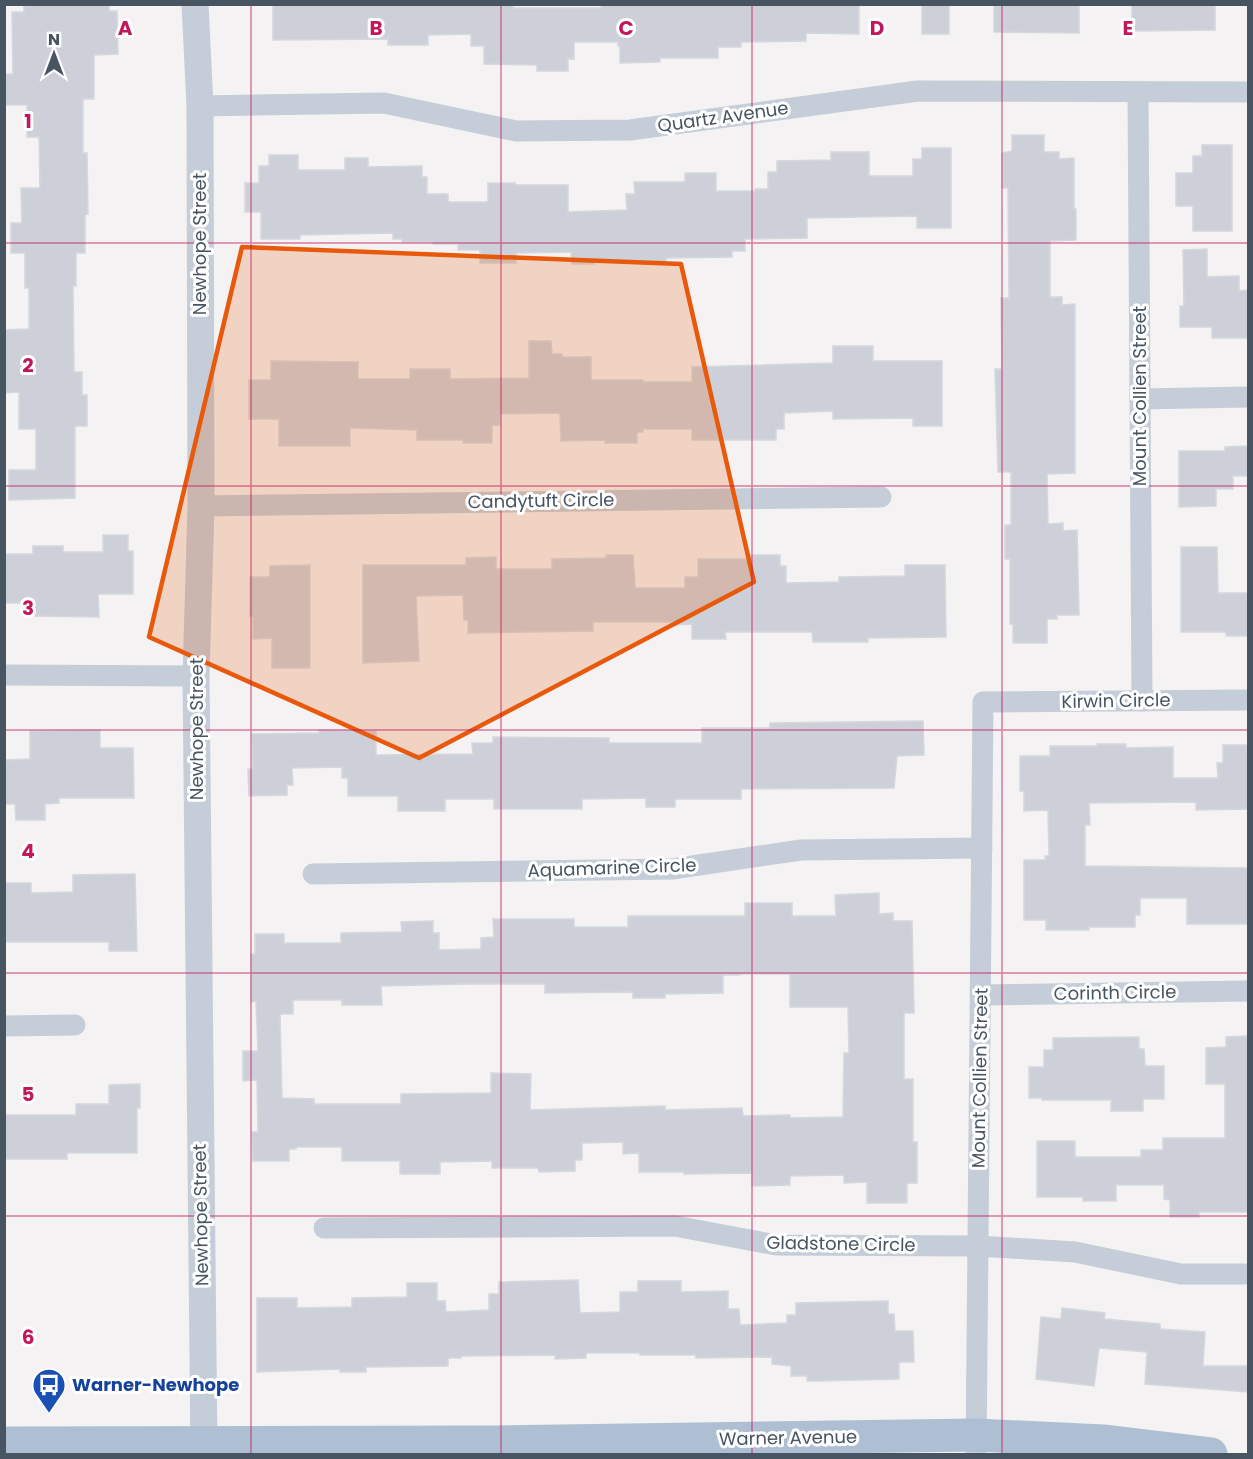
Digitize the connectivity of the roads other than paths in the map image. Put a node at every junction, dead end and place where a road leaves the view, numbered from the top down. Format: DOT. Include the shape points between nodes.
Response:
graph roads {
  1 [pos="195,4"];
  2 [pos="1138,92"];
  3 [pos="1248,92"];
  4 [pos="200,106"];
  5 [pos="1248,398"];
  6 [pos="1140,399"];
  7 [pos="881,496"];
  8 [pos="201,506"];
  9 [pos="4,675"];
  10 [pos="196,676"];
  11 [pos="1248,700"];
  12 [pos="1142,701"];
  13 [pos="983,702"];
  14 [pos="982,848"];
  15 [pos="313,874"];
  16 [pos="1248,991"];
  17 [pos="981,995"];
  18 [pos="75,1025"];
  19 [pos="4,1026"];
  20 [pos="324,1228"];
  21 [pos="978,1246"];
  22 [pos="1248,1274"];
  23 [pos="4,1443"];
  24 [pos="976,1445"];
  25 [pos="204,1448"];
  26 [pos="1211,1455"];
  1 -- 4 [label="street, Newhope Street"];
  2 -- 3 [label="street, Quartz Avenue"];
  2 -- 4 [label="street, Quartz Avenue" via="918,91 630,130 516,131 384,103"];
  2 -- 6 [label="street, Mount Collien Street"];
  4 -- 8 [label="street, Newhope Street"];
  5 -- 6 [label="street"];
  6 -- 12 [label="street, Mount Collien Street"];
  7 -- 8 [label="street, Candytuft Circle"];
  8 -- 10 [label="street, Newhope Street"];
  9 -- 10 [label="street"];
  10 -- 25 [label="street, Newhope Street"];
  11 -- 12 [label="street, Kirwin Circle"];
  12 -- 13 [label="street, Kirwin Circle"];
  13 -- 14 [label="street, Mount Collien Street"];
  14 -- 15 [label="street, Aquamarine Circle" via="801,850 672,869"];
  14 -- 17 [label="street, Mount Collien Street"];
  16 -- 17 [label="street, Corinth Circle"];
  17 -- 21 [label="street, Mount Collien Street"];
  18 -- 19 [label="street"];
  20 -- 21 [label="street, Gladstone Circle" via="675,1226 776,1245"];
  21 -- 22 [label="street, Gladstone Circle" via="1075,1252 1181,1274"];
  21 -- 24 [label="street, Mount Collien Street"];
  23 -- 25 [label="main road, Warner Avenue"];
  24 -- 25 [label="main road, Warner Avenue" via="494,1442"];
  24 -- 26 [label="main road, Warner Avenue" via="1103,1441"];
}
